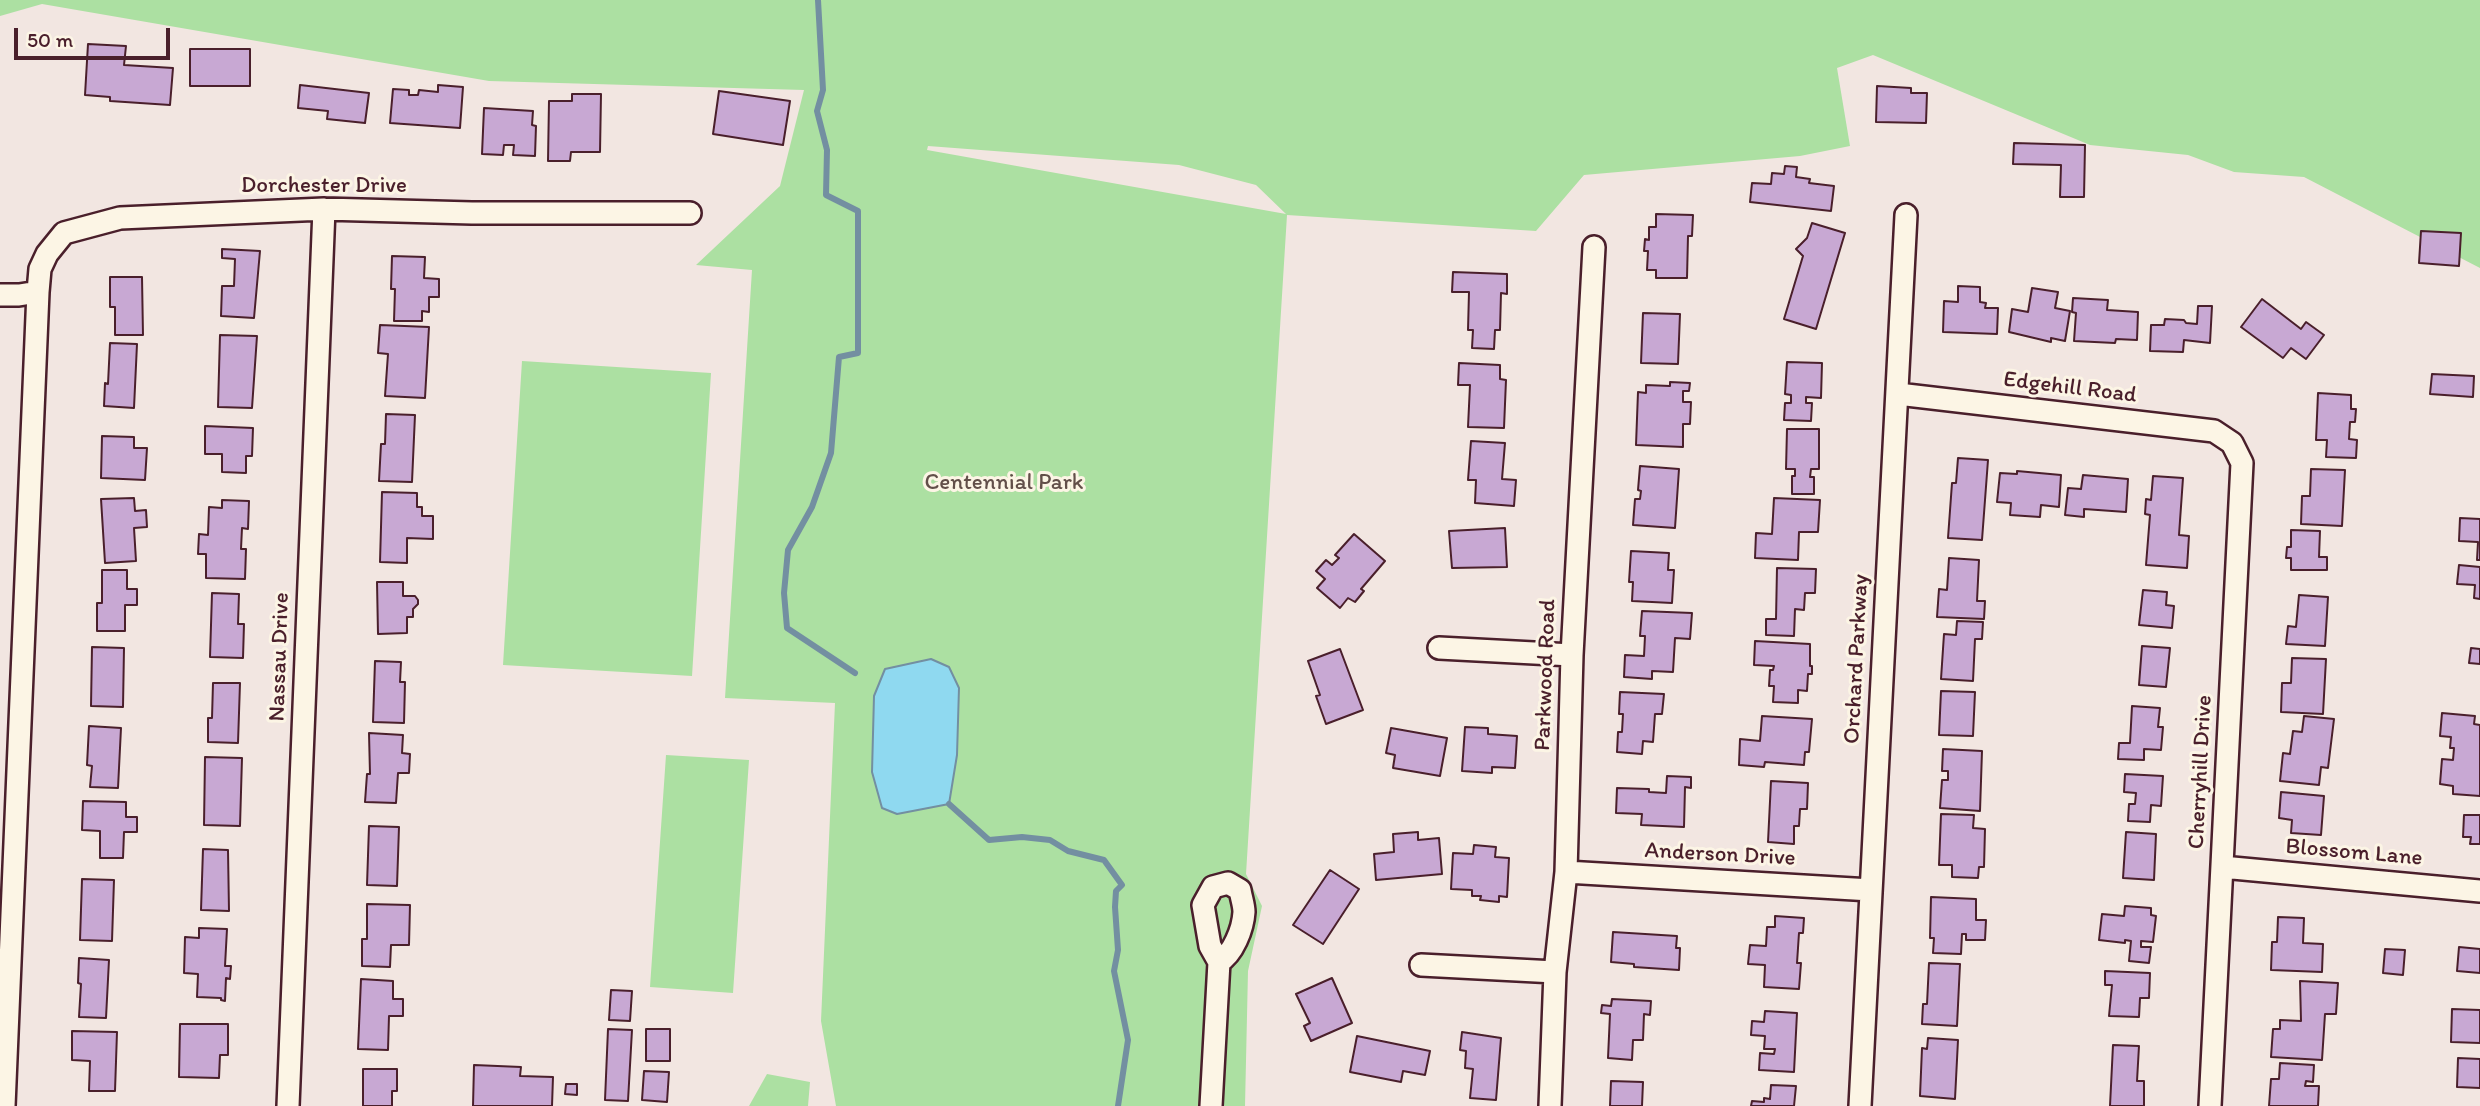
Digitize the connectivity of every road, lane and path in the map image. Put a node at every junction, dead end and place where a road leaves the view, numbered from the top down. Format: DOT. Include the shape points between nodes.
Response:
graph roads {
  1 [pos="324,209"];
  2 [pos="690,213"];
  3 [pos="1906,215"];
  4 [pos="1594,247"];
  5 [pos="38,292"];
  6 [pos="0,295"];
  7 [pos="1898,394"];
  8 [pos="2232,443"];
  9 [pos="1439,648"];
  10 [pos="1572,655"];
  11 [pos="2222,867"];
  12 [pos="1566,872"];
  13 [pos="1871,890"];
  14 [pos="2480,891"];
  15 [pos="1219,962"];
  16 [pos="1421,965"];
  17 [pos="1555,972"];
  18 [pos="4,1106"];
  19 [pos="288,1106"];
  20 [pos="1210,1106"];
  21 [pos="1550,1106"];
  22 [pos="1860,1106"];
  23 [pos="2210,1106"];
  1 -- 2 [label="street, Dorchester Drive"];
  1 -- 5 [label="street, Dorchester Drive" via="120,218 64,233 40,269"];
  1 -- 19 [label="street, Nassau Drive"];
  3 -- 7 [label="street, Orchard Parkway"];
  4 -- 10 [label="street, Parkwood Road"];
  5 -- 6 [label="street"];
  5 -- 18 [label="street, Dorchester Drive"];
  7 -- 8 [label="street, Edgehill Road" via="2214,431"];
  7 -- 13 [label="street, Orchard Parkway"];
  8 -- 11 [label="street, Cherryhill Drive" via="2242,463"];
  9 -- 10 [label="street"];
  10 -- 12 [label="street, Parkwood Road"];
  11 -- 14 [label="street, Blossom Lane"];
  11 -- 23 [label="street, Cherryhill Drive"];
  12 -- 13 [label="street, Anderson Drive"];
  12 -- 17 [label="street, Parkwood Road"];
  13 -- 22 [label="street, Orchard Parkway"];
  15 -- 20 [label="street"];
  16 -- 17 [label="street"];
  17 -- 21 [label="street, Parkwood Road"];
}
